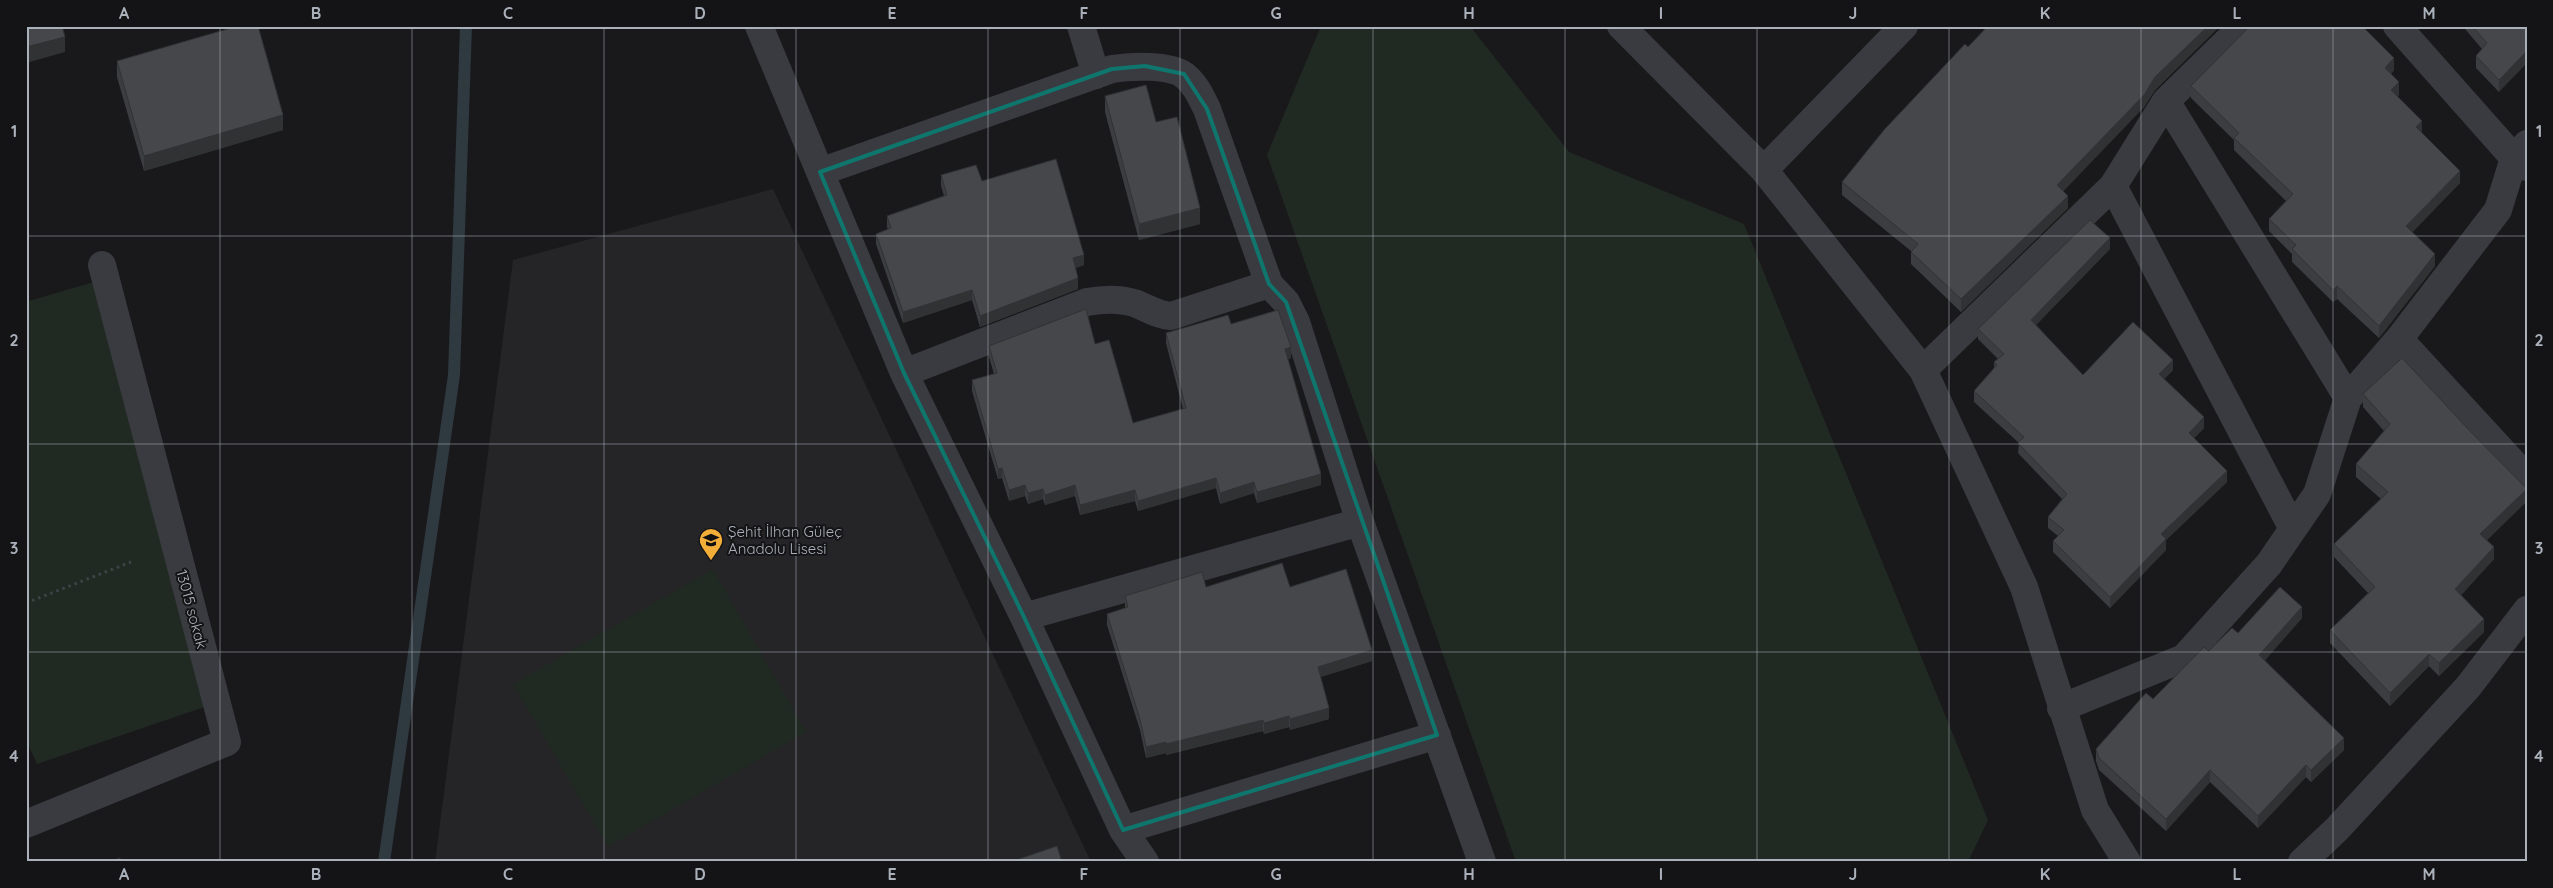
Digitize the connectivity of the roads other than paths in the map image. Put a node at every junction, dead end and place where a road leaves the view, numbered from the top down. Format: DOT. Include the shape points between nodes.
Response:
graph roads {
  1 [pos="759,26"];
  2 [pos="1080,26"];
  3 [pos="1621,26"];
  4 [pos="1904,26"];
  5 [pos="2243,26"];
  6 [pos="2397,26"];
  7 [pos="1096,75"];
  8 [pos="2166,101"];
  9 [pos="2523,157"];
  10 [pos="1764,170"];
  11 [pos="820,172"];
  12 [pos="2113,186"];
  13 [pos="102,265"];
  14 [pos="1269,284"];
  15 [pos="2398,339"];
  16 [pos="1923,370"];
  17 [pos="904,373"];
  18 [pos="2348,398"];
  19 [pos="2527,478"];
  20 [pos="1360,522"];
  21 [pos="2293,529"];
  22 [pos="2527,610"];
  23 [pos="1024,617"];
  24 [pos="2061,708"];
  25 [pos="1437,735"];
  26 [pos="26,824"];
  27 [pos="1123,830"];
  28 [pos="1145,862"];
  29 [pos="1482,862"];
  30 [pos="2127,862"];
  31 [pos="2302,862"];
  1 -- 11 [label="street"];
  2 -- 7 [label="street"];
  3 -- 10 [label="street"];
  4 -- 10 [label="street"];
  5 -- 8 [label="street"];
  6 -- 9 [label="street"];
  7 -- 11 [label="street"];
  7 -- 14 [label="street" via="1129,66 1145,66 1184,74 1197,88"];
  8 -- 12 [label="street"];
  8 -- 18 [label="street"];
  9 -- 15 [label="street" via="2498,210"];
  10 -- 16 [label="street"];
  11 -- 17 [label="street"];
  12 -- 16 [label="street"];
  12 -- 21 [label="street"];
  13 -- 26 [label="street, 13015 sokak" via="227,742"];
  14 -- 17 [label="street" via="1171,316 1159,315 1118,300 1087,302"];
  14 -- 20 [label="street" via="1286,302 1296,322"];
  15 -- 18 [label="street"];
  15 -- 19 [label="street"];
  16 -- 24 [label="street" via="2024,588"];
  17 -- 23 [label="street"];
  18 -- 21 [label="street" via="2317,494"];
  20 -- 23 [label="street"];
  20 -- 25 [label="street"];
  21 -- 24 [label="street" via="2269,564 2184,658"];
  22 -- 31 [label="street" via="2468,687 2337,829"];
  23 -- 27 [label="street"];
  24 -- 30 [label="street" via="2095,810"];
  25 -- 27 [label="street"];
  25 -- 29 [label="street"];
  27 -- 28 [label="street"];
}
